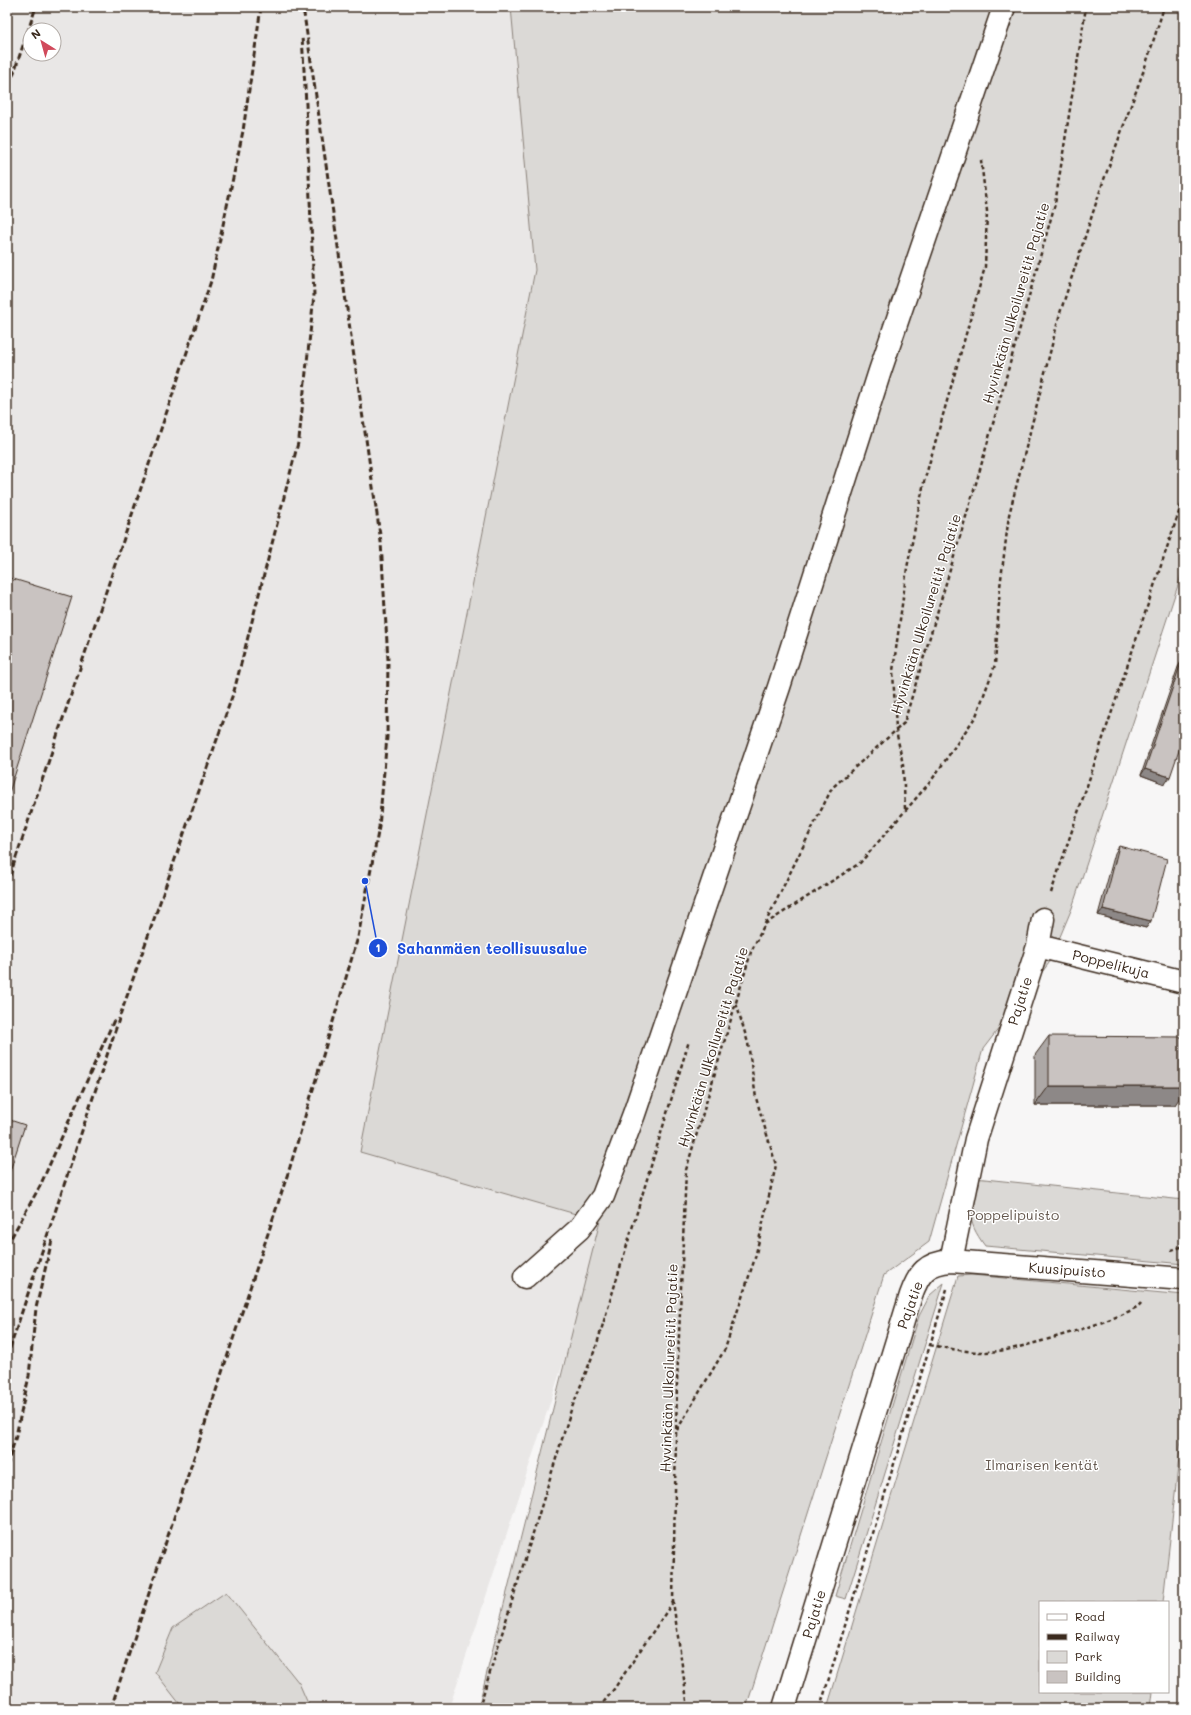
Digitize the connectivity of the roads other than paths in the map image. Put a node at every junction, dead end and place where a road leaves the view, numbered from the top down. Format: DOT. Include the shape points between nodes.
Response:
graph roads {
  1 [pos="1004,7"];
  2 [pos="1043,919"];
  3 [pos="1038,946"];
  4 [pos="1184,982"];
  5 [pos="951,1261"];
  6 [pos="525,1277"];
  7 [pos="1184,1279"];
  8 [pos="784,1708"];
  1 -- 6 [label="street" via="880,371 776,694 634,1114 603,1196 579,1229"];
  2 -- 3 [label="street, Pajatie"];
  3 -- 4 [label="street, Poppelikuja"];
  3 -- 5 [label="street, Pajatie" via="976,1139"];
  5 -- 7 [label="street, Kuusipuisto"];
  5 -- 8 [label="street, Pajatie" via="938,1262 925,1270 916,1281"];
}
